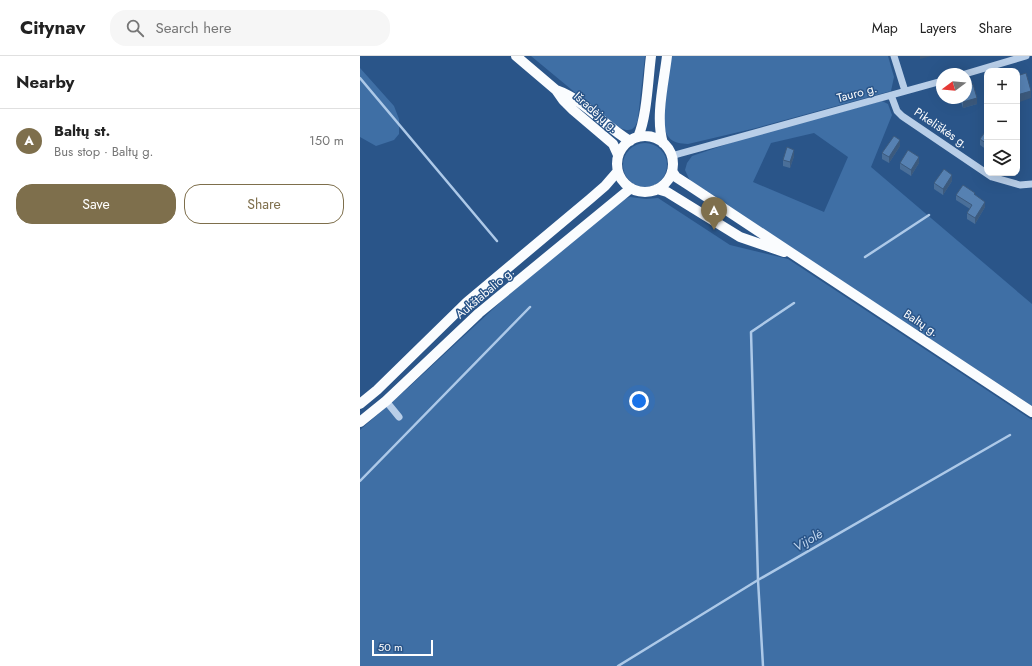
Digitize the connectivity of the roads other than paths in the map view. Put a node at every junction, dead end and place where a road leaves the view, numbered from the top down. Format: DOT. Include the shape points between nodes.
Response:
graph roads {
  1 [pos="516,56"];
  2 [pos="651,56"];
  3 [pos="667,56"];
  4 [pos="894,56"];
  5 [pos="1026,56"];
  6 [pos="972,72"];
  7 [pos="936,83"];
  8 [pos="556,90"];
  9 [pos="905,91"];
  10 [pos="891,95"];
  11 [pos="634,139"];
  12 [pos="663,143"];
  13 [pos="618,155"];
  14 [pos="671,156"];
  15 [pos="618,170"];
  16 [pos="672,171"];
  17 [pos="1032,184"];
  18 [pos="631,188"];
  19 [pos="657,189"];
  20 [pos="795,256"];
  21 [pos="386,401"];
  22 [pos="360,404"];
  23 [pos="1032,412"];
  24 [pos="399,417"];
  25 [pos="360,422"];
  1 -- 8 [label="main road, Išradėjų g."];
  2 -- 11 [label="main road" via="642,130"];
  3 -- 12 [label="main road" via="659,122"];
  4 -- 9 [label="street"];
  5 -- 6 [label="street"];
  7 -- 9 [label="street, Tauro g."];
  8 -- 11 [label="main road, Išradėjų g." via="576,99 616,131"];
  8 -- 13 [label="main road, Išradėjų g." via="568,105 613,144"];
  9 -- 10 [label="street, Tauro g."];
  10 -- 14 [label="street, Tauro g."];
  10 -- 17 [label="street, Pikeliškės g." via="897,111 902,116 992,177 1020,185"];
  11 -- 12 [label="main road" via="647,137"];
  11 -- 13 [label="main road" via="621,149"];
  12 -- 14 [label="main road"];
  13 -- 15 [label="main road"];
  14 -- 16 [label="main road"];
  15 -- 18 [label="main road" via="620,178"];
  15 -- 22 [label="main road, Aukštabalio g." via="605,186 467,302"];
  16 -- 19 [label="main road" via="664,184"];
  16 -- 20 [label="main road, Baltų g." via="676,177"];
  18 -- 19 [label="main road" via="644,192"];
  18 -- 21 [label="main road, Aukštabalio g." via="478,313"];
  19 -- 20 [label="main road, Baltų g." via="667,192 740,238"];
  20 -- 23 [label="main road, Baltų g."];
  21 -- 24 [label="street"];
  21 -- 25 [label="main road, Aukštabalio g."];
}
